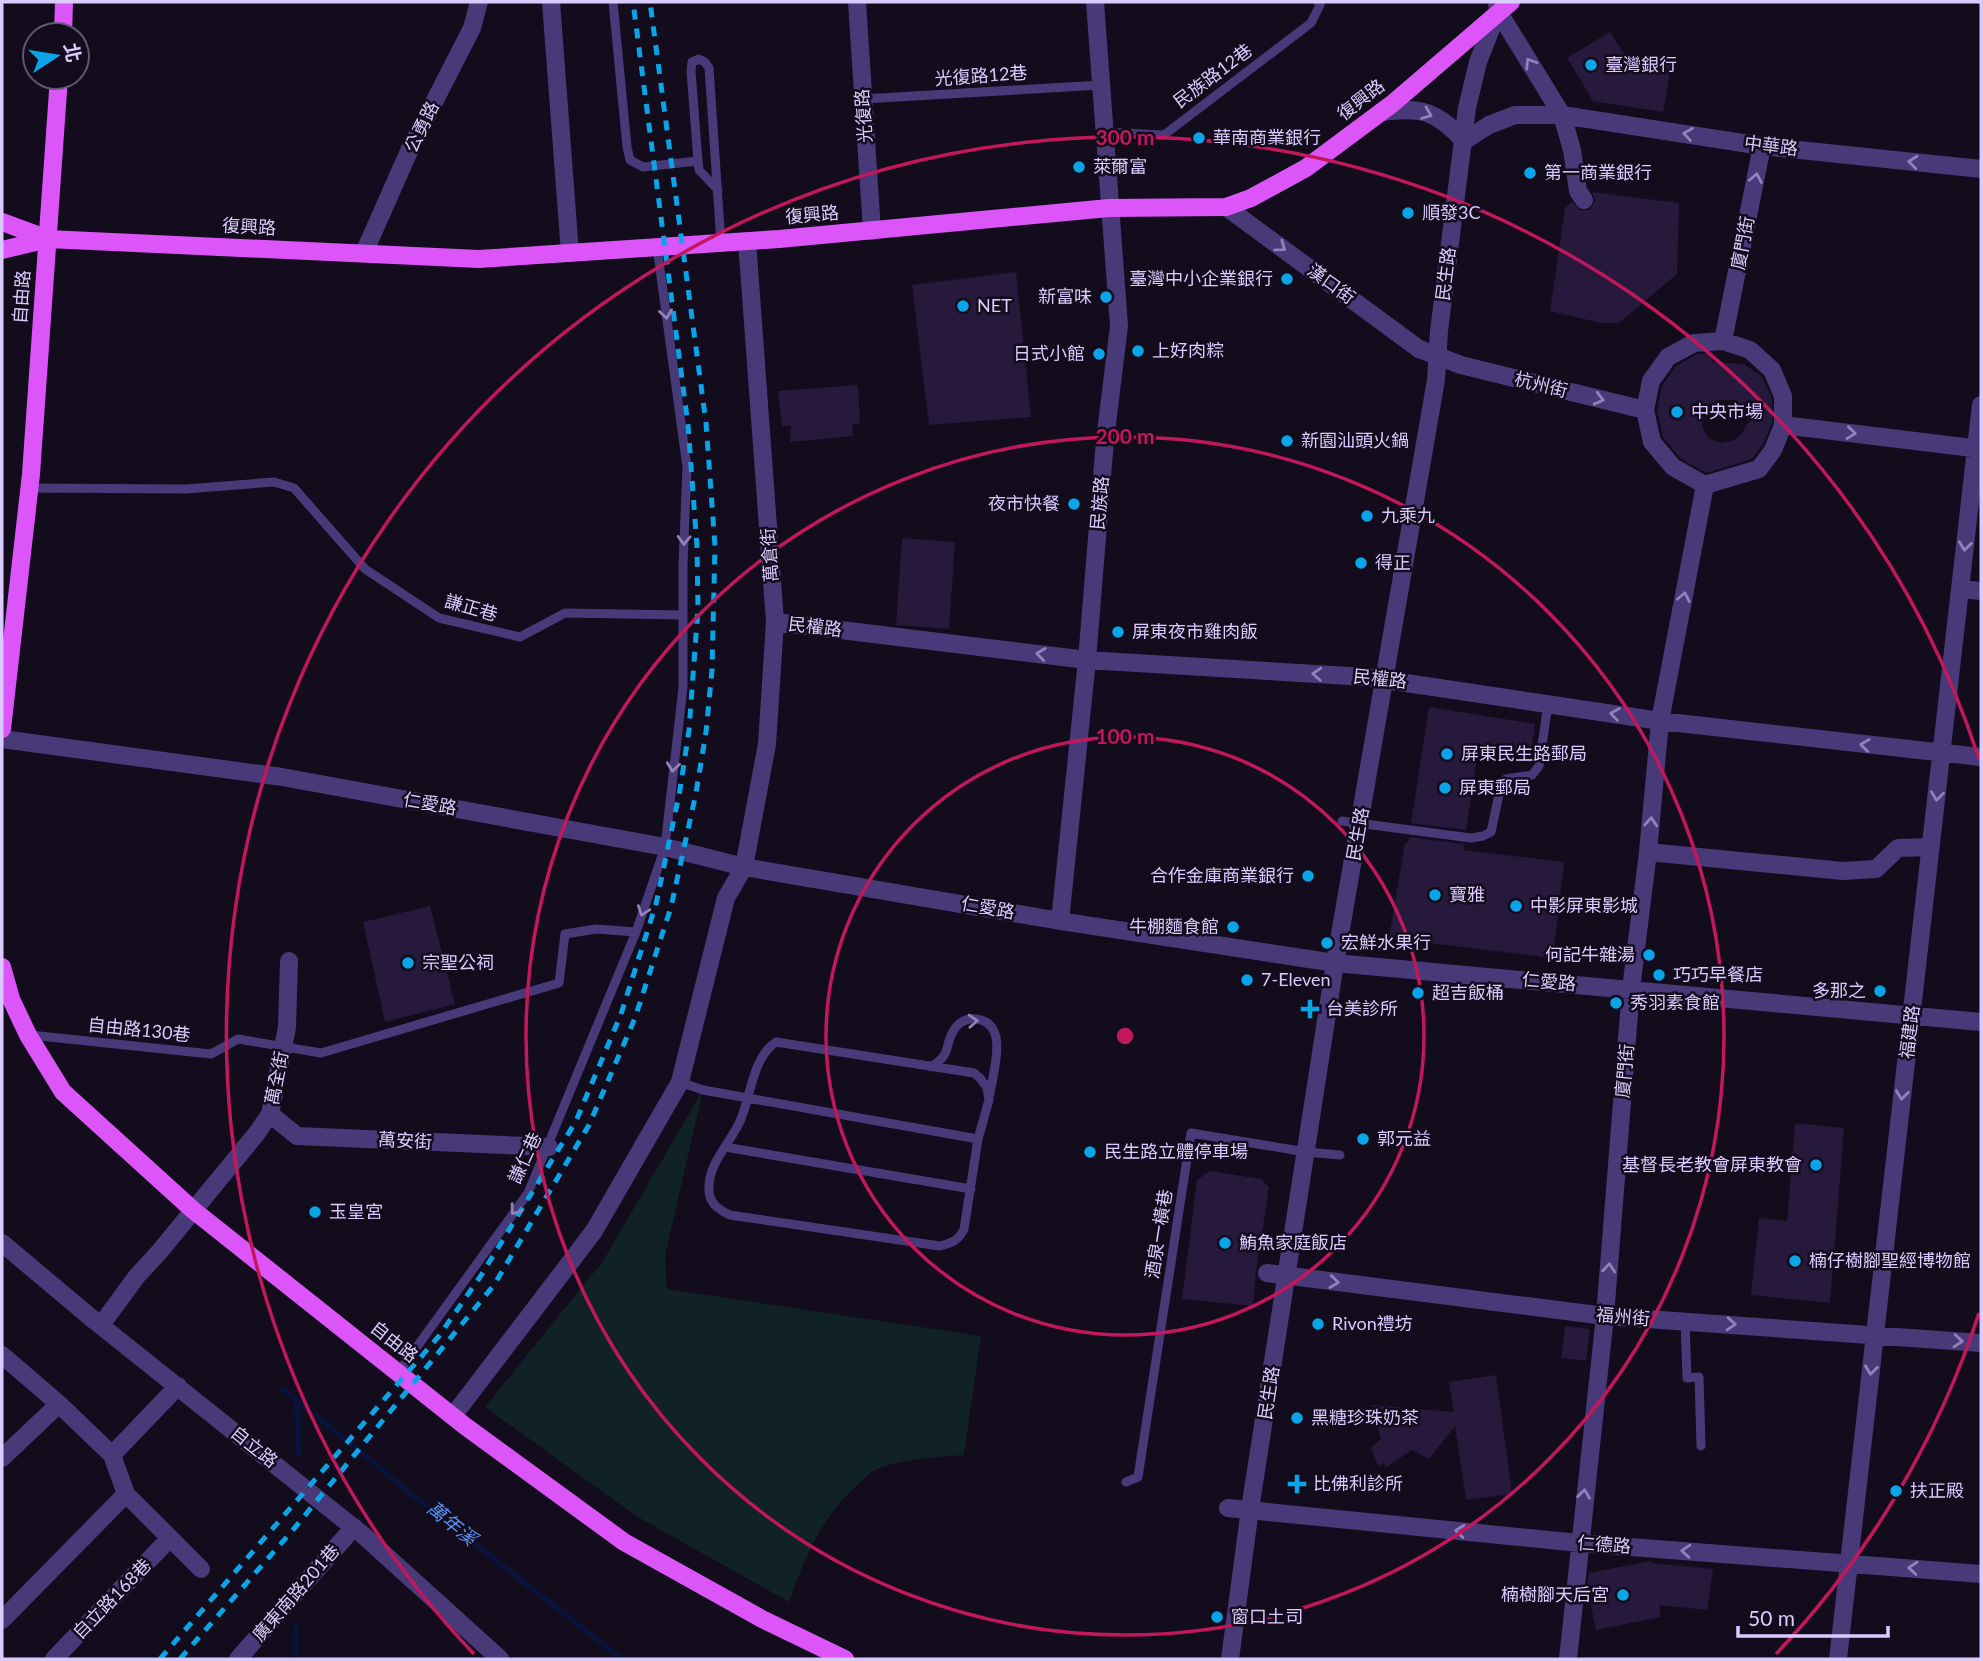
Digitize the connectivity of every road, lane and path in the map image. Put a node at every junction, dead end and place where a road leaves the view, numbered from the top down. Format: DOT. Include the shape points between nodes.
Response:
graph roads {
  1 [pos="64,2"];
  2 [pos="479,2"];
  3 [pos="551,2"];
  4 [pos="613,2"];
  5 [pos="1095,2"];
  6 [pos="1318,2"];
  7 [pos="859,3"];
  8 [pos="1499,4"];
  9 [pos="63,21"];
  10 [pos="1101,85"];
  11 [pos="58,91"];
  12 [pos="863,99"];
  13 [pos="1381,112"];
  14 [pos="1562,115"];
  15 [pos="1104,132"];
  16 [pos="1464,141"];
  17 [pos="1762,146"];
  18 [pos="698,161"];
  19 [pos="1981,169"];
  20 [pos="718,190"];
  21 [pos="1584,200"];
  22 [pos="1226,207"];
  23 [pos="1109,208"];
  24 [pos="2,222"];
  25 [pos="872,231"];
  26 [pos="48,239"];
  27 [pos="747,241"];
  28 [pos="721,243"];
  29 [pos="657,247"];
  30 [pos="2,250"];
  31 [pos="364,253"];
  32 [pos="570,253"];
  33 [pos="1723,341"];
  34 [pos="1438,357"];
  35 [pos="1981,405"];
  36 [pos="1644,410"];
  37 [pos="1783,425"];
  38 [pos="1979,448"];
  39 [pos="1705,485"];
  40 [pos="29,488"];
  41 [pos="1960,589"];
  42 [pos="1981,591"];
  43 [pos="683,615"];
  44 [pos="775,622"];
  45 [pos="1087,660"];
  46 [pos="1383,679"];
  47 [pos="1548,704"];
  48 [pos="1660,722"];
  49 [pos="2,729"];
  50 [pos="2,739"];
  51 [pos="1941,754"];
  52 [pos="1981,757"];
  53 [pos="1342,821"];
  54 [pos="1361,824"];
  55 [pos="664,847"];
  56 [pos="1931,847"];
  57 [pos="1648,852"];
  58 [pos="744,867"];
  59 [pos="1060,921"];
  60 [pos="636,932"];
  61 [pos="289,961"];
  62 [pos="1335,963"];
  63 [pos="2,967"];
  64 [pos="1631,989"];
  65 [pos="1911,1017"];
  66 [pos="1981,1022"];
  67 [pos="28,1035"];
  68 [pos="283,1048"];
  69 [pos="931,1067"];
  70 [pos="680,1082"];
  71 [pos="748,1098"];
  72 [pos="989,1100"];
  73 [pos="270,1114"];
  74 [pos="978,1139"];
  75 [pos="549,1147"];
  76 [pos="725,1147"];
  77 [pos="1306,1152"];
  78 [pos="1340,1155"];
  79 [pos="971,1189"];
  80 [pos="193,1210"];
  81 [pos="5,1250"];
  82 [pos="1267,1273"];
  83 [pos="1288,1276"];
  84 [pos="1605,1316"];
  85 [pos="1685,1321"];
  86 [pos="101,1325"];
  87 [pos="1875,1334"];
  88 [pos="1981,1343"];
  89 [pos="2,1355"];
  90 [pos="398,1373"];
  91 [pos="178,1386"];
  92 [pos="59,1404"];
  93 [pos="453,1416"];
  94 [pos="1701,1446"];
  95 [pos="112,1455"];
  96 [pos="2,1458"];
  97 [pos="1126,1482"];
  98 [pos="126,1494"];
  99 [pos="1228,1508"];
  100 [pos="1250,1509"];
  101 [pos="354,1527"];
  102 [pos="170,1538"];
  103 [pos="1579,1543"];
  104 [pos="1849,1562"];
  105 [pos="201,1569"];
  106 [pos="1981,1574"];
  107 [pos="2,1620"];
  108 [pos="54,1659"];
  109 [pos="238,1659"];
  110 [pos="500,1659"];
  111 [pos="845,1659"];
  112 [pos="1230,1659"];
  113 [pos="1567,1659"];
  114 [pos="1838,1659"];
  1 -- 9 [label="main road"];
  2 -- 31 [label="street, 公勇路" via="471,28"];
  3 -- 32 [label="street"];
  4 -- 18 [label="lane" via="630,160 643,167"];
  5 -- 10 [label="street, 民族路"];
  6 -- 15 [label="lane, 民族路12巷" via="1321,5 1311,23 1164,135"];
  7 -- 12 [label="street, 光復路"];
  8 -- 13 [label="main road, 復興路"];
  14 -- 8 [label="street, one-way"];
  8 -- 16 [label="street, 民生路" via="1478,62"];
  10 -- 12 [label="lane, 光復路12巷"];
  10 -- 15 [label="street, 民族路"];
  11 -- 26 [label="main road, 自由路"];
  12 -- 25 [label="street, 光復路"];
  13 -- 16 [label="street, one-way" via="1410,108 1427,112 1448,124"];
  13 -- 22 [label="main road, 復興路" via="1306,168"];
  14 -- 16 [label="street, 中華路" via="1515,115"];
  17 -- 14 [label="street, 中華路, one-way"];
  14 -- 21 [label="street" via="1578,191"];
  15 -- 23 [label="street, 民族路"];
  16 -- 34 [label="street, 民生路"];
  19 -- 17 [label="street, 中華路, one-way"];
  33 -- 17 [label="street, 廈門街, one-way"];
  18 -- 20 [label="lane" via="699,170"];
  18 -- 20 [label="lane" via="691,71 692,62 699,59 709,68"];
  20 -- 28 [label="lane"];
  22 -- 23 [label="main road, 復興路"];
  22 -- 34 [label="street, 漢口街, one-way" via="1419,349"];
  23 -- 25 [label="main road, 復興路"];
  23 -- 45 [label="street, 民族路" via="1119,326"];
  24 -- 26 [label="main road, 復興路"];
  25 -- 27 [label="main road, 復興路"];
  26 -- 30 [label="main road, 復興路"];
  26 -- 31 [label="main road, 復興路"];
  26 -- 40 [label="main road, 自由路"];
  27 -- 28 [label="main road, 復興路"];
  27 -- 44 [label="street, 萬倉街"];
  28 -- 29 [label="main road, 復興路"];
  29 -- 32 [label="main road, 復興路"];
  29 -- 43 [label="lane, one-way" via="687,467"];
  31 -- 32 [label="main road, 復興路" via="458,259"];
  33 -- 36 [label="street" via="1694,343 1668,357 1651,381"];
  33 -- 37 [label="street" via="1750,350 1772,370 1783,396"];
  34 -- 36 [label="street, 杭州街, one-way"];
  34 -- 46 [label="street, 民生路"];
  35 -- 38 [label="street, 福建路"];
  36 -- 39 [label="street" via="1652,442 1673,467"];
  37 -- 38 [label="street, one-way"];
  37 -- 39 [label="street" via="1759,469"];
  38 -- 41 [label="street, 福建路, one-way"];
  48 -- 39 [label="street, 廈門街, one-way"];
  40 -- 43 [label="lane, 謙正巷" via="186,489 274,482 294,488 365,569 439,618 520,637 565,613"];
  40 -- 49 [label="main road, 自由路"];
  41 -- 42 [label="street"];
  41 -- 51 [label="street, 福建路"];
  43 -- 55 [label="lane, one-way" via="683,687"];
  45 -- 44 [label="street, 民權路, one-way"];
  44 -- 58 [label="street, 萬倉街" via="767,744"];
  46 -- 45 [label="street, 民權路, one-way"];
  45 -- 59 [label="street, 民族路"];
  46 -- 47 [label="street, 民權路"];
  46 -- 54 [label="street, 民生路"];
  48 -- 47 [label="street, 民權路, one-way"];
  47 -- 54 [label="lane" via="1539,766 1532,775 1506,779 1501,785 1492,832 1471,838"];
  51 -- 48 [label="street, 民權路, one-way"];
  57 -- 48 [label="street, 廈門街, one-way"];
  50 -- 55 [label="street, 仁愛路" via="282,777"];
  51 -- 52 [label="street, 民權路"];
  51 -- 56 [label="street, 福建路, one-way"];
  53 -- 54 [label="lane"];
  54 -- 62 [label="street, 民生路"];
  55 -- 58 [label="street, 仁愛路"];
  55 -- 60 [label="lane, 謙仁巷, one-way"];
  56 -- 57 [label="street" via="1898,848 1876,869 1843,871"];
  56 -- 65 [label="street, 福建路"];
  57 -- 64 [label="street, 廈門街"];
  58 -- 59 [label="street, 仁愛路"];
  58 -- 70 [label="street, 萬倉街" via="726,898"];
  59 -- 62 [label="street, 仁愛路"];
  60 -- 68 [label="lane" via="596,929 565,934 559,983 321,1053"];
  60 -- 75 [label="lane, 謙仁巷"];
  61 -- 68 [label="street, 萬全街"];
  62 -- 64 [label="street, 仁愛路"];
  62 -- 77 [label="street, 民生路"];
  63 -- 67 [label="main road, 自由路"];
  64 -- 65 [label="street, 仁愛路"];
  84 -- 64 [label="street, 廈門街, one-way"];
  65 -- 66 [label="street, 仁愛路"];
  65 -- 87 [label="street, 福建路, one-way"];
  67 -- 68 [label="lane, 自由路130巷" via="211,1054 238,1038"];
  67 -- 80 [label="main road, 自由路" via="64,1092"];
  68 -- 73 [label="street, 萬全街"];
  69 -- 71 [label="lane" via="776,1042 763,1054"];
  69 -- 72 [label="lane" via="974,1073 987,1088"];
  69 -- 72 [label="lane, one-way" via="942,1060 961,1022 987,1021 997,1040"];
  70 -- 71 [label="lane"];
  70 -- 93 [label="street, 萬倉街" via="594,1231"];
  71 -- 74 [label="lane"];
  71 -- 76 [label="lane"];
  72 -- 74 [label="lane"];
  73 -- 75 [label="street, 萬安街" via="297,1136"];
  73 -- 80 [label="street, 萬全街"];
  74 -- 79 [label="lane"];
  75 -- 90 [label="lane, 謙仁巷, one-way" via="528,1193"];
  76 -- 79 [label="lane"];
  76 -- 79 [label="lane" via="708,1187 717,1209 730,1215 940,1246 960,1238"];
  77 -- 78 [label="lane, 酒泉一橫巷"];
  77 -- 83 [label="street, 民生路"];
  77 -- 97 [label="lane, 酒泉一橫巷" via="1191,1133 1138,1477"];
  80 -- 86 [label="street, 萬全街"];
  80 -- 90 [label="main road, 自由路"];
  81 -- 86 [label="street, 自立路"];
  82 -- 83 [label="street, 福州街"];
  83 -- 84 [label="street, 福州街, one-way"];
  83 -- 100 [label="street, 民生路"];
  84 -- 85 [label="street, 福州街"];
  103 -- 84 [label="street, 廈門街, one-way"];
  85 -- 87 [label="street, 福州街, one-way"];
  85 -- 94 [label="lane" via="1687,1378 1699,1377"];
  86 -- 91 [label="street, 自立路"];
  87 -- 88 [label="street, 福州街, one-way"];
  87 -- 104 [label="street, 福建路, one-way"];
  89 -- 92 [label="street"];
  90 -- 93 [label="main road, 自由路"];
  91 -- 95 [label="street"];
  91 -- 101 [label="street, 自立路"];
  92 -- 95 [label="street"];
  92 -- 96 [label="street"];
  93 -- 111 [label="main road, 自由路" via="624,1542"];
  95 -- 98 [label="street"];
  98 -- 102 [label="street"];
  98 -- 107 [label="street"];
  99 -- 100 [label="street, 仁德路"];
  103 -- 100 [label="street, 仁德路, one-way"];
  100 -- 112 [label="street, 民生路"];
  101 -- 109 [label="street, 廣東南路201巷"];
  101 -- 110 [label="street, 自立路"];
  102 -- 105 [label="street"];
  102 -- 108 [label="street, 自立路168巷"];
  104 -- 103 [label="street, 仁德路, one-way"];
  103 -- 113 [label="street, 廈門街"];
  106 -- 104 [label="street, 仁德路, one-way"];
  104 -- 114 [label="street, 福建路"];
}
